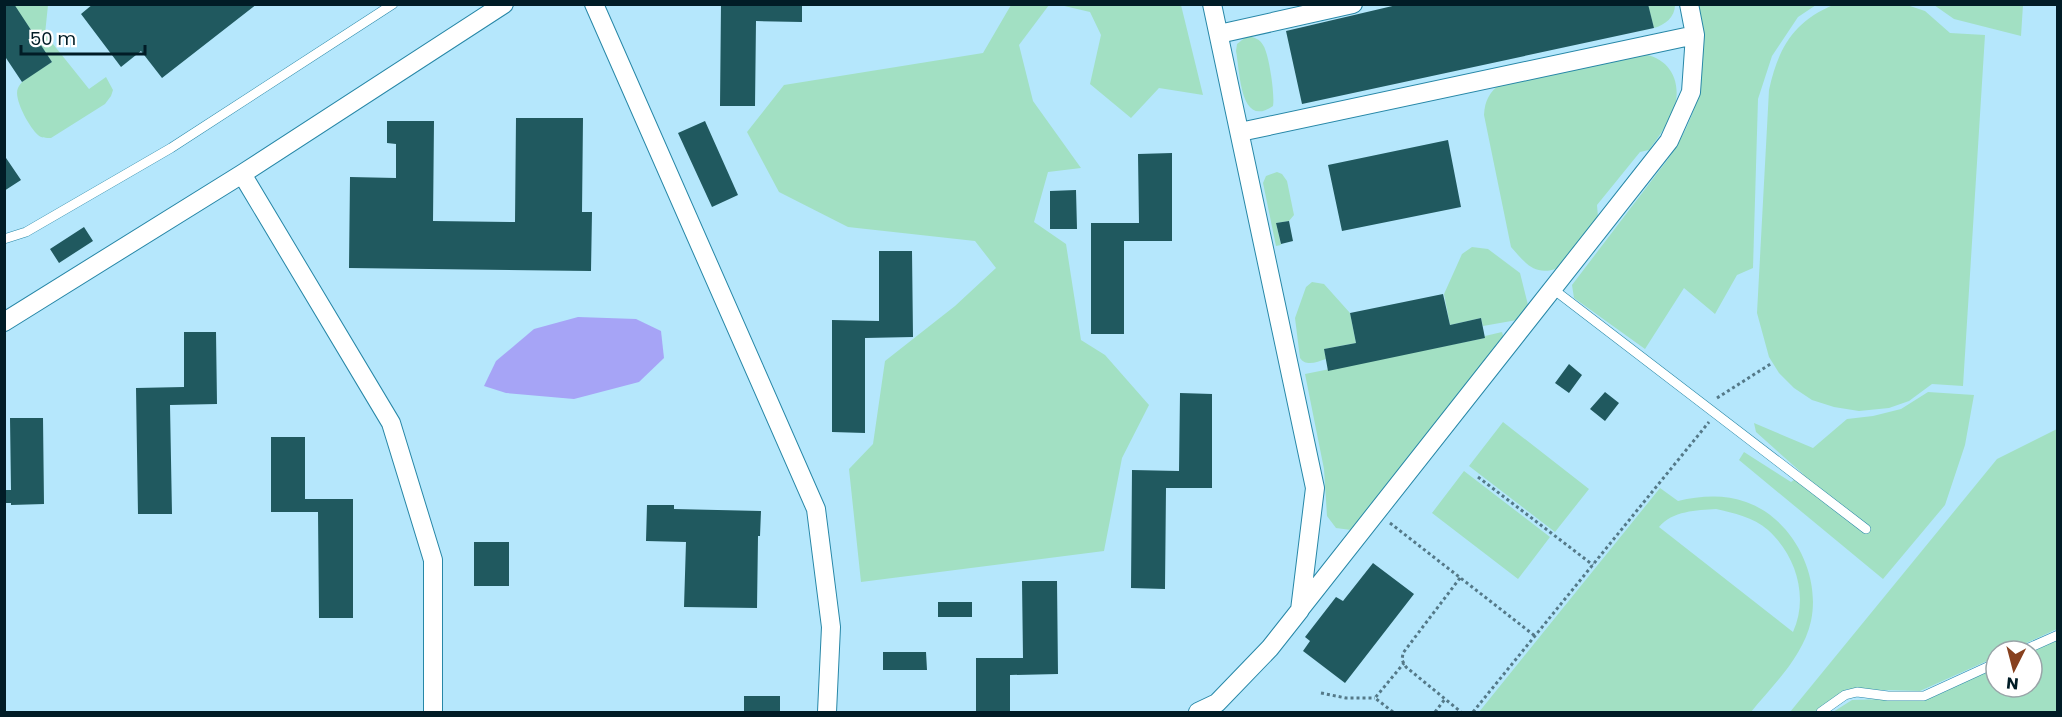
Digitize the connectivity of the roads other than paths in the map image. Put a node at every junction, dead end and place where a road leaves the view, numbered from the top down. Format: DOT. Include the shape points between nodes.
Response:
graph roads {
  1 [pos="393,4"];
  2 [pos="504,4"];
  3 [pos="594,4"];
  4 [pos="1212,4"];
  5 [pos="1353,4"];
  6 [pos="1689,4"];
  7 [pos="1219,34"];
  8 [pos="1695,35"];
  9 [pos="1240,132"];
  10 [pos="242,174"];
  11 [pos="4,238"];
  12 [pos="1553,289"];
  13 [pos="4,322"];
  14 [pos="1866,529"];
  15 [pos="1300,610"];
  16 [pos="2058,635"];
  17 [pos="2044,641"];
  18 [pos="1984,668"];
  19 [pos="433,712"];
  20 [pos="827,712"];
  21 [pos="1198,712"];
  22 [pos="1821,712"];
  1 -- 11 [label="lane" via="171,148 26,232"];
  2 -- 10 [label="street"];
  3 -- 20 [label="street" via="816,509 831,627"];
  4 -- 7 [label="street"];
  5 -- 7 [label="street"];
  6 -- 8 [label="street"];
  7 -- 9 [label="street"];
  8 -- 9 [label="street"];
  8 -- 12 [label="street" via="1691,92 1669,141"];
  9 -- 15 [label="street" via="1315,488"];
  10 -- 13 [label="street"];
  10 -- 19 [label="street" via="391,423 433,560"];
  12 -- 14 [label="lane"];
  12 -- 15 [label="street"];
  15 -- 21 [label="street" via="1217,703"];
  16 -- 17 [label="lane"];
  18 -- 22 [label="lane" via="1924,696 1857,692 1845,695"];
}
